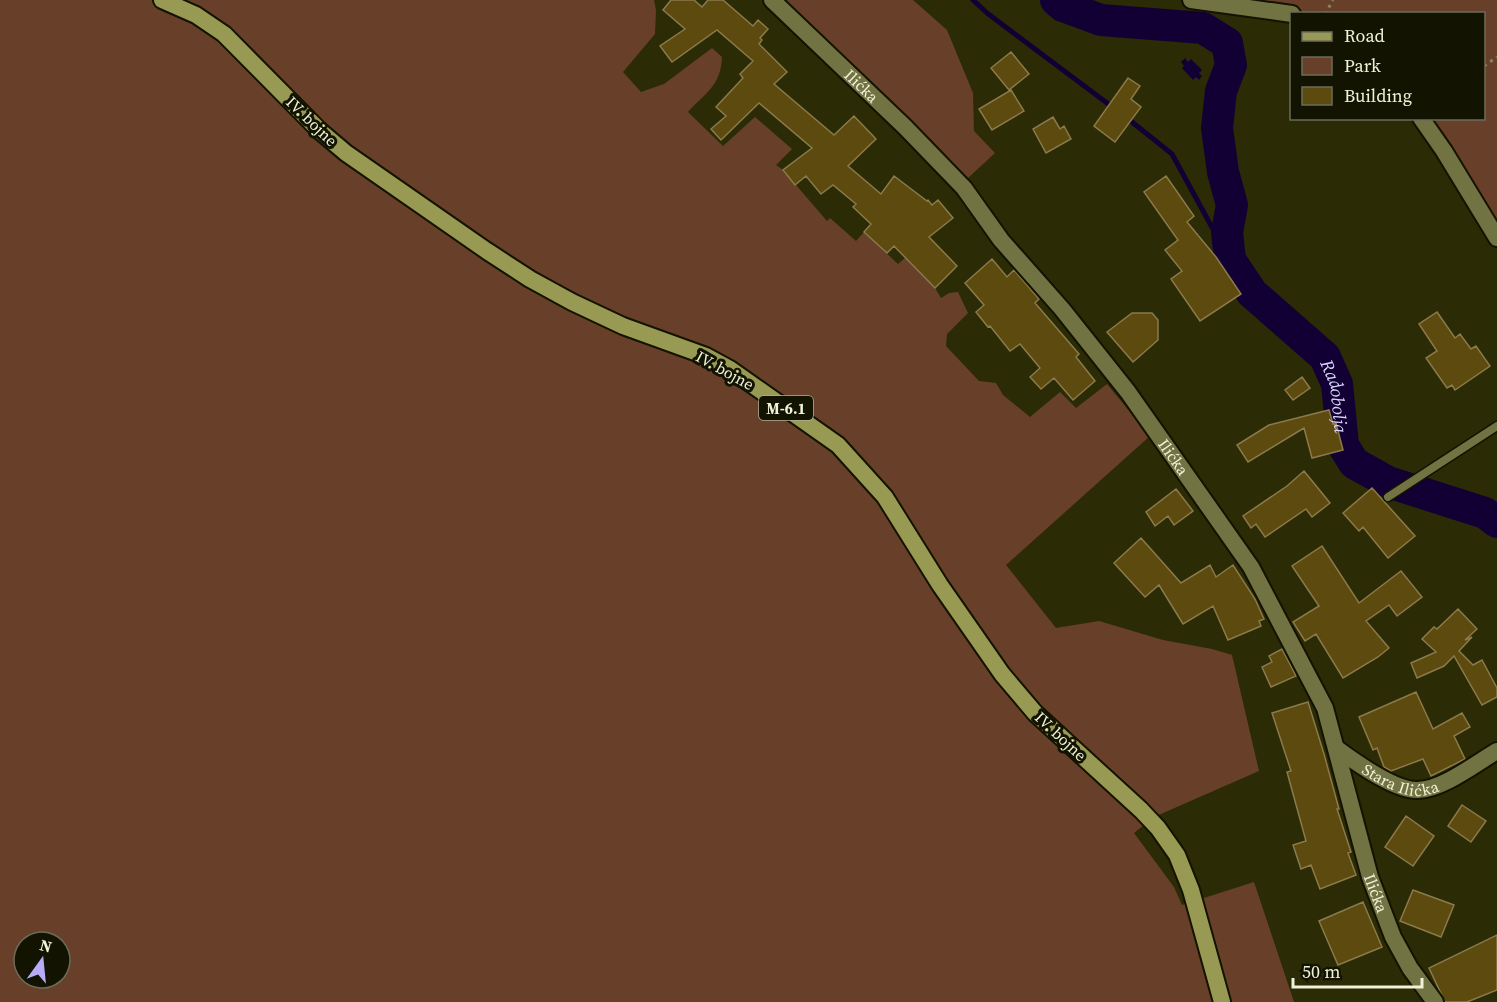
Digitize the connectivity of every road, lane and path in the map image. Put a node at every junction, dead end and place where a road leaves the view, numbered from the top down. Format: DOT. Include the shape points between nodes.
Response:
graph roads {
  1 [pos="162,0"];
  2 [pos="772,0"];
  3 [pos="1191,0"];
  4 [pos="1290,14"];
  5 [pos="1422,120"];
  6 [pos="1497,238"];
  7 [pos="1497,426"];
  8 [pos="1388,497"];
  9 [pos="1336,748"];
  10 [pos="1497,751"];
  11 [pos="1222,1002"];
  12 [pos="1435,1002"];
  1 -- 11 [label="main road, IV. bojne / M-6.1" via="196,15 224,34 346,153 495,256 572,303 730,369 838,445 885,497 1002,674 1035,713 1141,810 1177,855 1191,890"];
  2 -- 9 [label="street, Ilićka" via="964,188 1001,240 1128,392 1251,567 1325,708"];
  3 -- 4 [label="street"];
  5 -- 6 [label="street"];
  7 -- 8 [label="lane"];
  9 -- 10 [label="street, Stara Ilićka" via="1364,769 1418,790 1440,784"];
  9 -- 12 [label="street, Ilićka" via="1370,877 1393,937"];
}
